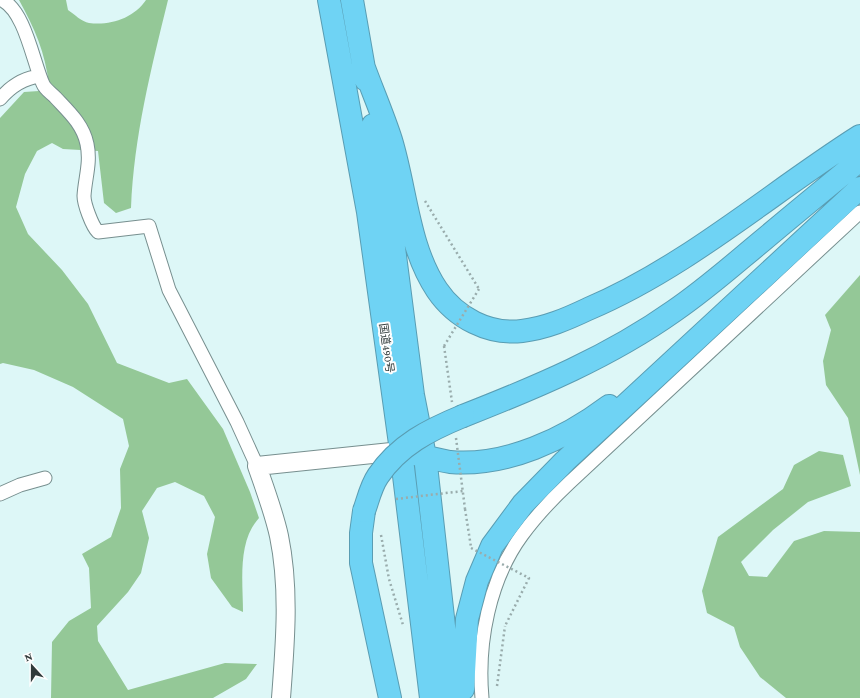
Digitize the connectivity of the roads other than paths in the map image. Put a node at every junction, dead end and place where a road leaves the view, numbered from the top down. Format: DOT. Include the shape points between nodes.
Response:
graph roads {
  1 [pos="2,0"];
  2 [pos="329,0"];
  3 [pos="352,0"];
  4 [pos="363,65"];
  5 [pos="40,76"];
  6 [pos="0,99"];
  7 [pos="860,136"];
  8 [pos="860,160"];
  9 [pos="860,188"];
  10 [pos="860,212"];
  11 [pos="702,334"];
  12 [pos="401,452"];
  13 [pos="425,456"];
  14 [pos="257,466"];
  15 [pos="45,478"];
  16 [pos="0,494"];
  17 [pos="281,698"];
  18 [pos="390,698"];
  19 [pos="431,698"];
  20 [pos="452,698"];
  21 [pos="463,698"];
  22 [pos="482,698"];
  1 -- 5 [label="street" via="16,14 31,46"];
  2 -- 12 [label="highway, 国道490号" via="368,212"];
  3 -- 4 [label="highway, 国道490号"];
  4 -- 7 [label="highway" via="391,141 415,238 431,280 449,305 464,317 481,326 498,330 520,331 539,328 603,303 647,280 700,247 810,168"];
  4 -- 13 [label="highway, 国道490号" via="394,240 413,395"];
  5 -- 6 [label="street" via="16,84"];
  5 -- 14 [label="street" via="43,85 77,120 87,143 89,164 84,197 94,228 98,232 149,226 169,290"];
  8 -- 18 [label="highway, bridge" via="674,311 605,354 531,390 457,418 414,438 396,454 377,477 364,511 361,533 362,562"];
  9 -- 11 [label="highway"];
  10 -- 22 [label="street" via="541,510 505,563 494,590 486,621"];
  11 -- 13 [label="highway" via="592,419 538,447 485,460 450,462"];
  11 -- 21 [label="highway" via="565,461 523,504 492,546 477,580 467,619"];
  12 -- 13 [label="highway"];
  12 -- 14 [label="street"];
  12 -- 19 [label="highway, 国道490号"];
  13 -- 20 [label="highway, 国道490号"];
  14 -- 17 [label="street" via="279,536 285,577"];
  15 -- 16 [label="street"];
}
